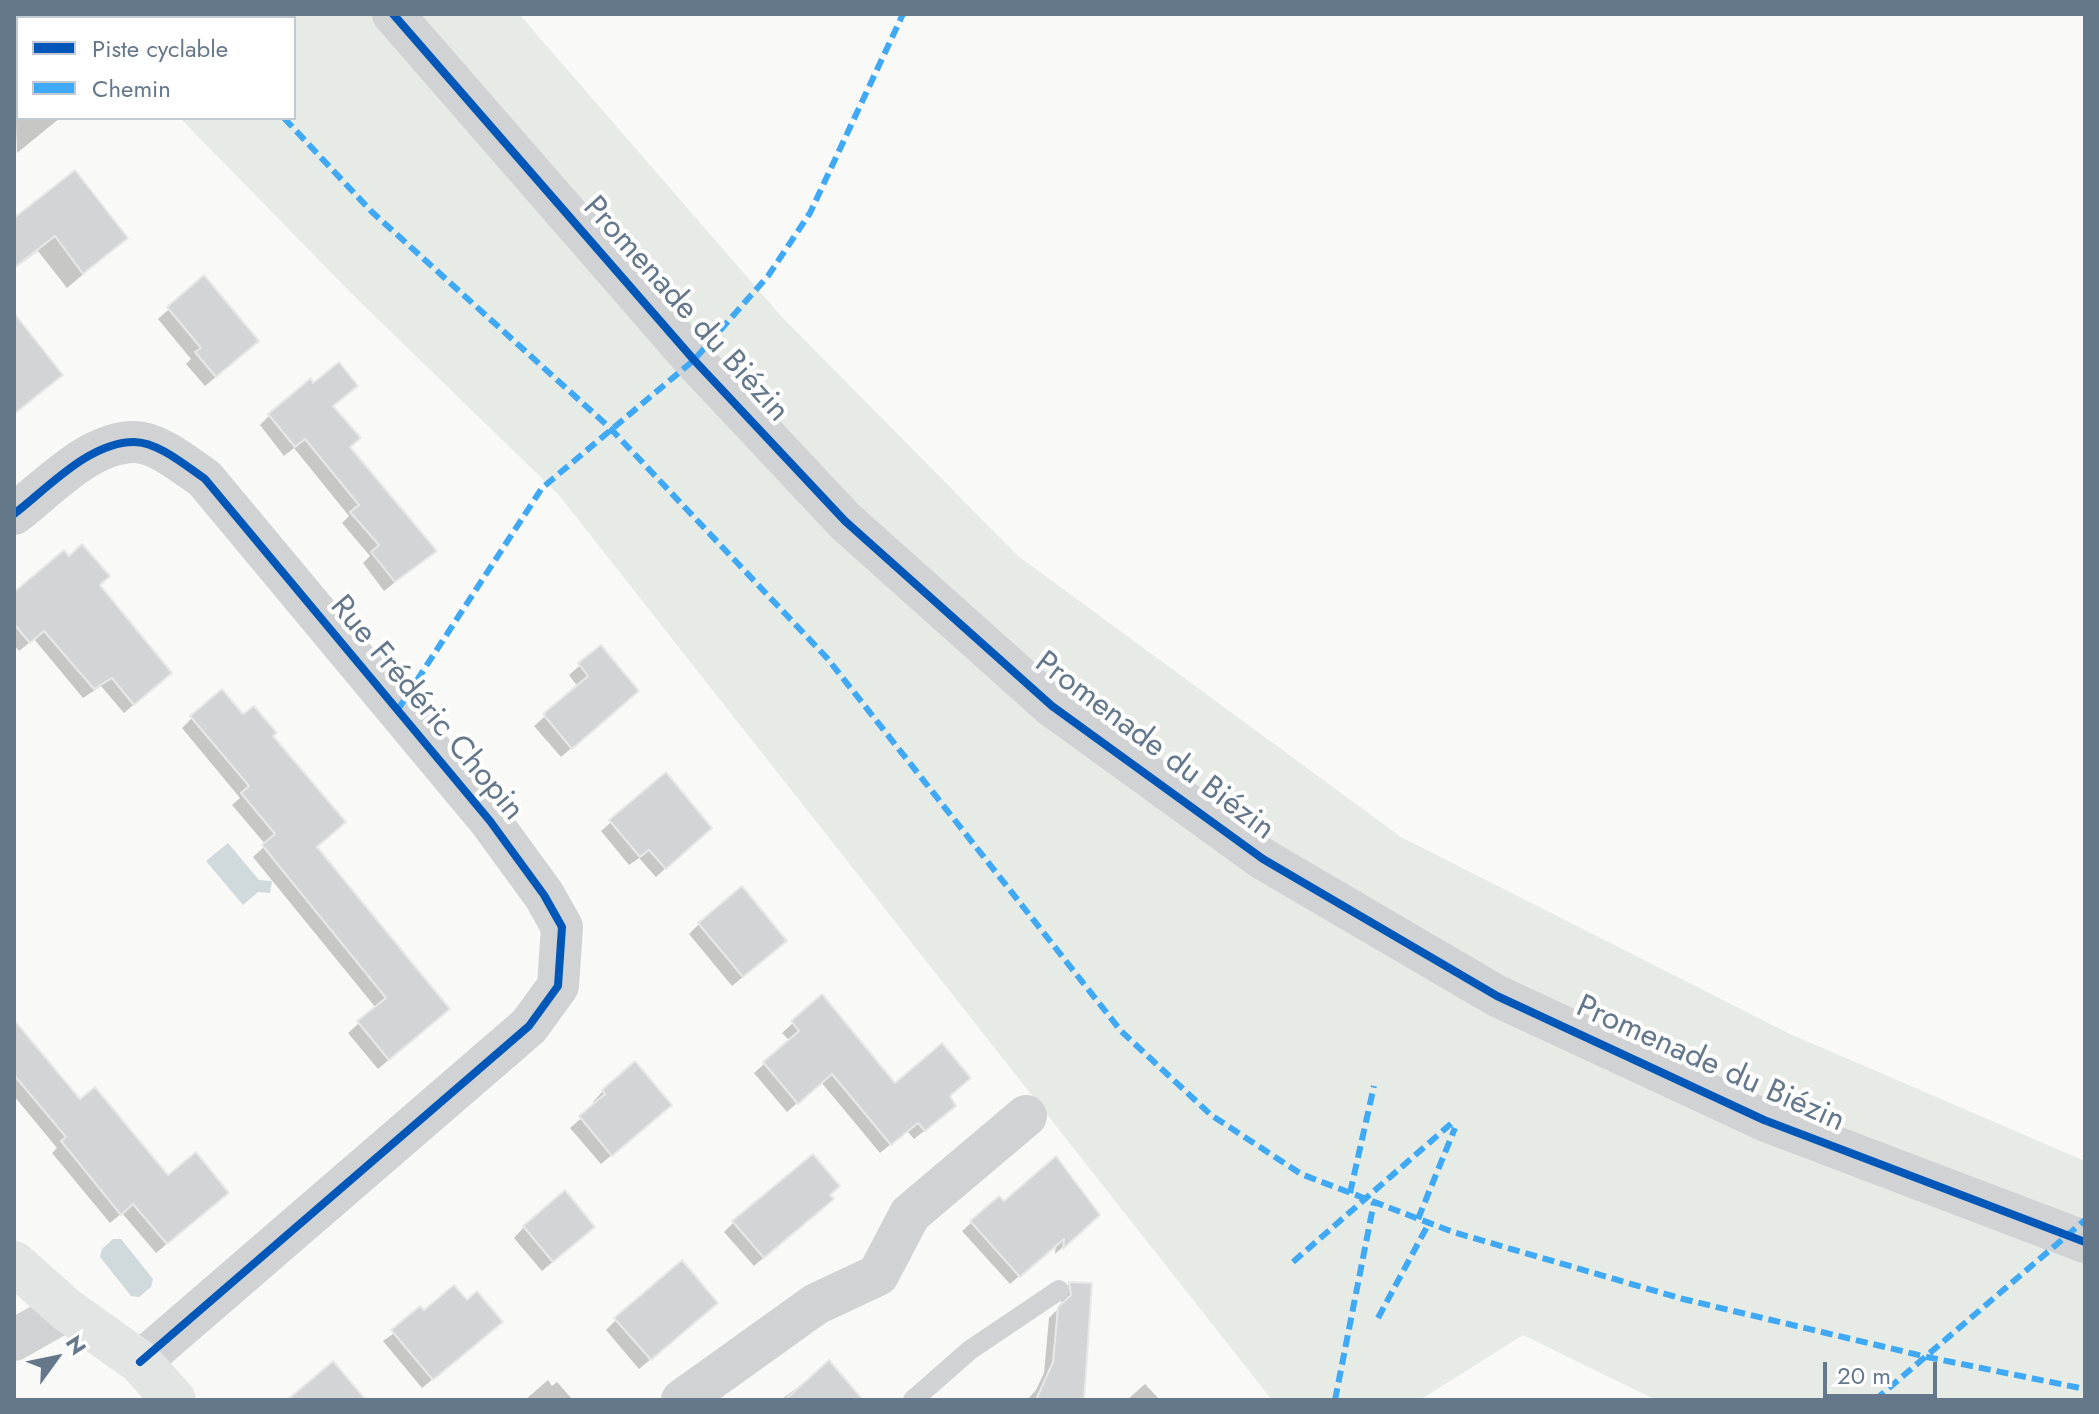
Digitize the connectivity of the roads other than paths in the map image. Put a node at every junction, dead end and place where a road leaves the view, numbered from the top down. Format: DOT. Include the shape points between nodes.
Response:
graph roads {
  1 [pos="393,14"];
  2 [pos="14,514"];
  3 [pos="1026,1116"];
  4 [pos="2085,1242"];
  5 [pos="14,1263"];
  6 [pos="1059,1290"];
  7 [pos="67,1310"];
  8 [pos="14,1340"];
  9 [pos="140,1362"];
  10 [pos="174,1400"];
  11 [pos="682,1400"];
  12 [pos="913,1400"];
  1 -- 4 [label="street, Promenade du Biézin" via="694,360 845,521 1052,706 1213,823 1263,859 1497,996 1764,1120"];
  2 -- 9 [label="street, Rue Frédéric Chopin" via="83,461 107,448 136,442 175,458 205,479 490,821 562,927 558,986 529,1026"];
  3 -- 11 [label="street" via="910,1214 878,1275 816,1304"];
  5 -- 7 [label="street"];
  6 -- 12 [label="lane" via="982,1341"];
  7 -- 8 [label="street"];
  7 -- 9 [label="street"];
  9 -- 10 [label="street"];
}
